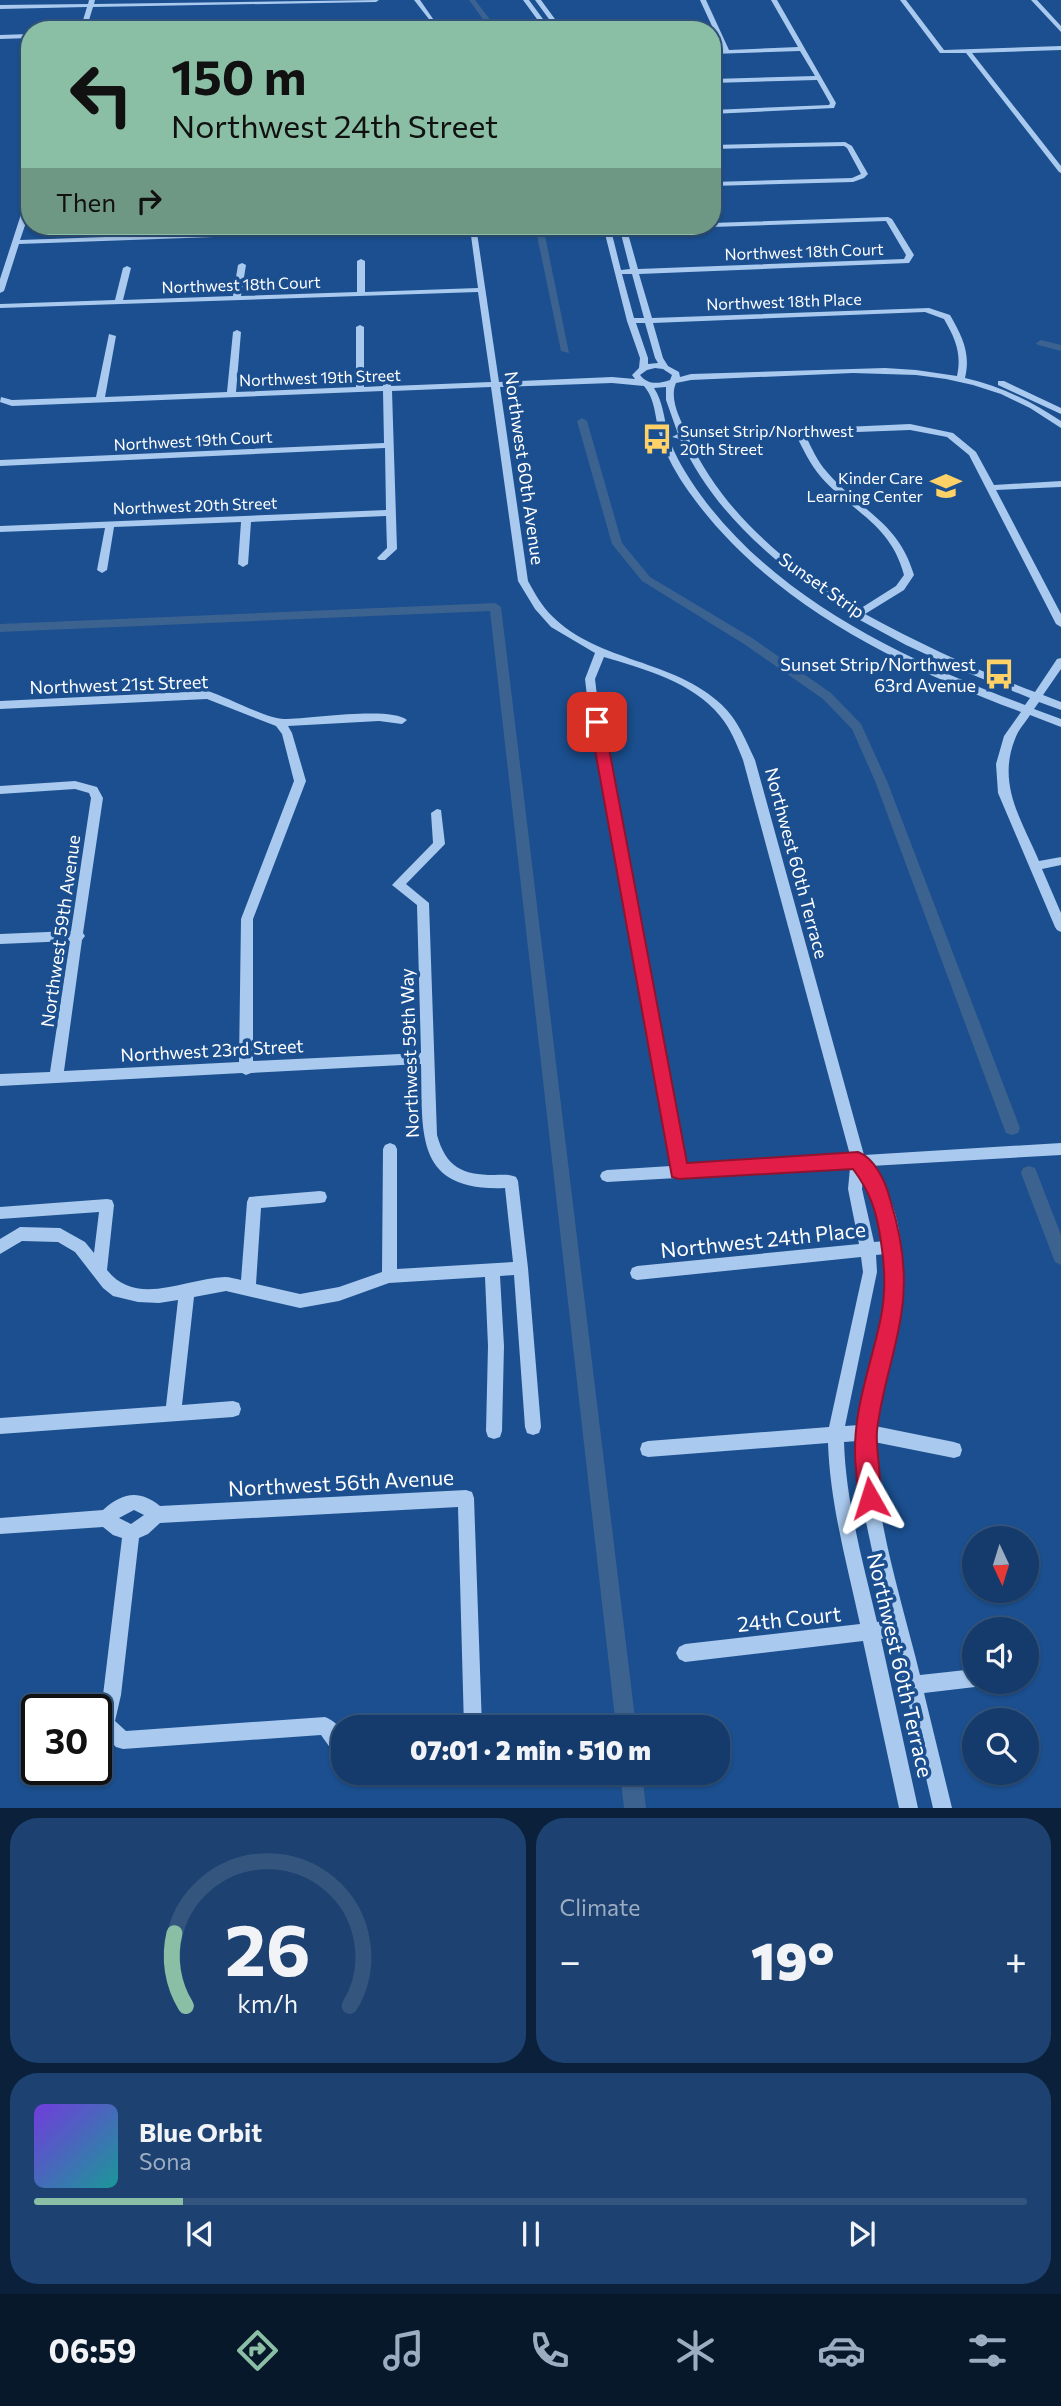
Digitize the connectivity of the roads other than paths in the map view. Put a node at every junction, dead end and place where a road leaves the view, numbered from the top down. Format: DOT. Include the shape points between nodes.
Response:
graph roads {
  1 [pos="376,0"];
  2 [pos="417,0"];
  3 [pos="526,0"];
  4 [pos="538,0"];
  5 [pos="703,0"];
  6 [pos="774,0"];
  7 [pos="903,0"];
  8 [pos="1034,0"];
  9 [pos="91,3"];
  10 [pos="0,8"];
  11 [pos="547,10"];
  12 [pos="535,11"];
  13 [pos="86,21"];
  14 [pos="433,21"];
  15 [pos="542,21"];
  16 [pos="554,21"];
  17 [pos="713,21"];
  18 [pos="1061,30"];
  19 [pos="21,36"];
  20 [pos="0,37"];
  21 [pos="721,38"];
  22 [pos="1061,48"];
  23 [pos="802,49"];
  24 [pos="721,51"];
  25 [pos="727,51"];
  26 [pos="968,51"];
  27 [pos="942,52"];
  28 [pos="819,78"];
  29 [pos="721,81"];
  30 [pos="721,113"];
  31 [pos="721,147"];
  32 [pos="1061,171"];
  33 [pos="721,184"];
  34 [pos="721,225"];
  35 [pos="21,227"];
  36 [pos="216,235"];
  37 [pos="473,235"];
  38 [pos="608,235"];
  39 [pos="624,235"];
  40 [pos="16,242"];
  41 [pos="361,261"];
  42 [pos="242,265"];
  43 [pos="127,268"];
  44 [pos="619,272"];
  45 [pos="636,272"];
  46 [pos="482,290"];
  47 [pos="0,291"];
  48 [pos="360,294"];
  49 [pos="237,298"];
  50 [pos="118,302"];
  51 [pos="0,306"];
  52 [pos="938,312"];
  53 [pos="649,320"];
  54 [pos="631,321"];
  55 [pos="360,327"];
  56 [pos="237,331"];
  57 [pos="112,336"];
  58 [pos="668,368"];
  59 [pos="640,370"];
  60 [pos="962,374"];
  61 [pos="495,381"];
  62 [pos="674,382"];
  63 [pos="644,384"];
  64 [pos="387,385"];
  65 [pos="360,386"];
  66 [pos="231,392"];
  67 [pos="100,397"];
  68 [pos="0,401"];
  69 [pos="1061,411"];
  70 [pos="1048,415"];
  71 [pos="1061,425"];
  72 [pos="799,431"];
  73 [pos="683,436"];
  74 [pos="664,437"];
  75 [pos="388,445"];
  76 [pos="0,463"];
  77 [pos="1061,484"];
  78 [pos="991,488"];
  79 [pos="390,513"];
  80 [pos="246,519"];
  81 [pos="110,524"];
  82 [pos="0,529"];
  83 [pos="764,544"];
  84 [pos="747,551"];
  85 [pos="382,558"];
  86 [pos="243,564"];
  87 [pos="102,570"];
  88 [pos="857,614"];
  89 [pos="844,624"];
  90 [pos="1061,624"];
  91 [pos="601,652"];
  92 [pos="1061,661"];
  93 [pos="1035,696"];
  94 [pos="0,705"];
  95 [pos="1061,706"];
  96 [pos="1026,710"];
  97 [pos="402,720"];
  98 [pos="279,723"];
  99 [pos="1061,723"];
  100 [pos="0,790"];
  101 [pos="437,813"];
  102 [pos="1061,861"];
  103 [pos="1034,866"];
  104 [pos="1061,927"];
  105 [pos="79,936"];
  106 [pos="0,939"];
  107 [pos="427,1058"];
  108 [pos="246,1069"];
  109 [pos="56,1077"];
  110 [pos="0,1080"];
  111 [pos="390,1149"];
  112 [pos="1061,1149"];
  113 [pos="858,1160"];
  114 [pos="679,1171"];
  115 [pos="607,1176"];
  116 [pos="320,1197"];
  117 [pos="0,1213"];
  118 [pos="0,1247"];
  119 [pos="893,1247"];
  120 [pos="868,1250"];
  121 [pos="521,1268"];
  122 [pos="492,1269"];
  123 [pos="99,1272"];
  124 [pos="638,1273"];
  125 [pos="389,1276"];
  126 [pos="248,1288"];
  127 [pos="187,1290"];
  128 [pos="233,1409"];
  129 [pos="173,1413"];
  130 [pos="0,1426"];
  131 [pos="533,1427"];
  132 [pos="494,1431"];
  133 [pos="836,1432"];
  134 [pos="866,1432"];
  135 [pos="648,1449"];
  136 [pos="954,1450"];
  137 [pos="157,1515"];
  138 [pos="106,1518"];
  139 [pos="0,1526"];
  140 [pos="131,1533"];
  141 [pos="899,1628"];
  142 [pos="869,1632"];
  143 [pos="685,1653"];
  144 [pos="962,1679"];
  145 [pos="913,1685"];
  146 [pos="473,1715"];
  147 [pos="331,1734"];
  148 [pos="909,1808"];
  149 [pos="943,1808"];
  1 -- 9 [label="street"];
  2 -- 14 [label="street"];
  3 -- 12 [label="street"];
  4 -- 11 [label="street"];
  5 -- 17 [label="street"];
  6 -- 23 [label="street"];
  7 -- 27 [label="street"];
  8 -- 18 [label="street"];
  9 -- 10 [label="street"];
  9 -- 13 [label="street"];
  11 -- 12 [label="street"];
  11 -- 16 [label="street"];
  12 -- 15 [label="street"];
  19 -- 20 [label="street"];
  21 -- 25 [label="street"];
  22 -- 26 [label="street"];
  23 -- 25 [label="street"];
  23 -- 28 [label="street"];
  24 -- 25 [label="street"];
  26 -- 27 [label="street"];
  26 -- 32 [label="street"];
  28 -- 29 [label="street"];
  28 -- 30 [label="street" via="832,107"];
  31 -- 33 [label="street" via="845,145 865,174"];
  34 -- 45 [label="street, Northwest 18th Court" via="888,219 910,255 906,261"];
  35 -- 40 [label="street"];
  36 -- 40 [label="street"];
  37 -- 46 [label="street, Northwest 60th Avenue"];
  38 -- 44 [label="street"];
  39 -- 45 [label="street"];
  40 -- 47 [label="street"];
  41 -- 48 [label="street"];
  42 -- 49 [label="street"];
  43 -- 50 [label="street"];
  44 -- 45 [label="street, Northwest 18th Court"];
  44 -- 54 [label="street"];
  45 -- 53 [label="street"];
  46 -- 48 [label="street, Northwest 18th Court"];
  46 -- 61 [label="street, Northwest 60th Avenue"];
  48 -- 49 [label="street, Northwest 18th Court"];
  49 -- 50 [label="street, Northwest 18th Court"];
  50 -- 51 [label="street, Northwest 18th Court"];
  52 -- 53 [label="street, Northwest 18th Place"];
  52 -- 60 [label="street" via="947,317 964,347"];
  53 -- 54 [label="street, Northwest 18th Place"];
  53 -- 58 [label="street" via="659,358"];
  54 -- 59 [label="street" via="644,358"];
  55 -- 65 [label="street"];
  56 -- 66 [label="street"];
  57 -- 67 [label="street"];
  58 -- 59 [label="street, Northwest 19th Street" via="655,365"];
  58 -- 60 [label="street" via="690,372 903,364"];
  58 -- 62 [label="street" via="676,376"];
  59 -- 61 [label="street, Northwest 19th Street"];
  59 -- 63 [label="street, Sunset Strip" via="637,378"];
  60 -- 62 [label="street" via="877,370 691,377"];
  60 -- 69 [label="street" via="1010,386"];
  60 -- 70 [label="street"];
  61 -- 63 [label="street, Northwest 19th Street" via="621,380"];
  61 -- 64 [label="street, Northwest 19th Street"];
  61 -- 91 [label="street, Northwest 60th Avenue" via="523,581 535,606 559,630"];
  62 -- 63 [label="street, Northwest 19th Street"];
  62 -- 73 [label="street, Sunset Strip" via="669,395"];
  63 -- 74 [label="street, Sunset Strip" via="654,394"];
  64 -- 65 [label="street, Northwest 19th Street"];
  64 -- 75 [label="street"];
  65 -- 66 [label="street, Northwest 19th Street"];
  66 -- 67 [label="street, Northwest 19th Street"];
  67 -- 68 [label="street, Northwest 19th Street"];
  69 -- 70 [label="street"];
  70 -- 71 [label="street"];
  72 -- 73 [label="street"];
  72 -- 78 [label="street" via="934,430 964,444"];
  72 -- 88 [label="street" via="825,476 886,529 908,567 909,575 900,588"];
  73 -- 74 [label="street"];
  73 -- 83 [label="street, Sunset Strip" via="726,506"];
  74 -- 84 [label="street, Sunset Strip" via="713,517"];
  75 -- 76 [label="street, Northwest 19th Court"];
  75 -- 79 [label="street"];
  77 -- 78 [label="street"];
  78 -- 90 [label="street"];
  79 -- 80 [label="street, Northwest 20th Street"];
  79 -- 85 [label="street" via="392,549"];
  80 -- 81 [label="street, Northwest 20th Street"];
  80 -- 86 [label="street"];
  81 -- 82 [label="street, Northwest 20th Street"];
  81 -- 87 [label="street"];
  83 -- 84 [label="street"];
  83 -- 88 [label="street, Sunset Strip"];
  84 -- 89 [label="street, Sunset Strip"];
  88 -- 89 [label="street"];
  88 -- 93 [label="street, Sunset Strip" via="951,663"];
  89 -- 96 [label="street, Sunset Strip" via="925,667"];
  91 -- 113 [label="street, Northwest 60th Terrace" via="691,688 719,709 738,734 749,760"];
  91 -- 114 [label="street" via="590,679 592,696"];
  92 -- 93 [label="street"];
  93 -- 95 [label="street, Sunset Strip"];
  93 -- 96 [label="street"];
  94 -- 98 [label="street, Northwest 21st Street" via="208,695"];
  96 -- 99 [label="street, Sunset Strip"];
  96 -- 103 [label="street" via="1010,736 1002,764 1004,793"];
  97 -- 98 [label="street, Northwest 21st Street" via="379,717"];
  98 -- 108 [label="street" via="300,781 247,919"];
  100 -- 105 [label="street, Northwest 59th Avenue" via="75,785 93,790 97,798"];
  101 -- 107 [label="street, Northwest 59th Way" via="439,844 398,885 423,903"];
  102 -- 103 [label="street"];
  103 -- 104 [label="street"];
  105 -- 106 [label="street"];
  105 -- 109 [label="street, Northwest 59th Avenue"];
  107 -- 108 [label="street, Northwest 23rd Street"];
  107 -- 121 [label="street, Northwest 59th Way" via="433,1153 459,1177 487,1183 511,1181"];
  108 -- 109 [label="street, Northwest 23rd Street"];
  109 -- 110 [label="street, Northwest 23rd Street"];
  111 -- 125 [label="street"];
  112 -- 113 [label="street"];
  113 -- 114 [label="street"];
  113 -- 119 [label="street, Northwest 60th Terrace" via="877,1186"];
  113 -- 120 [label="street, Northwest 60th Terrace" via="855,1189"];
  114 -- 115 [label="street"];
  116 -- 126 [label="street" via="254,1202"];
  117 -- 123 [label="street" via="107,1205"];
  118 -- 123 [label="street" via="20,1234 60,1235 80,1247"];
  119 -- 120 [label="street, Northwest 24th Place"];
  119 -- 134 [label="street, Northwest 60th Terrace" via="894,1301"];
  120 -- 124 [label="street, Northwest 24th Place"];
  120 -- 133 [label="street, Northwest 60th Terrace" via="870,1272 860,1330"];
  121 -- 122 [label="street"];
  121 -- 131 [label="street, Northwest 59th Way"];
  122 -- 125 [label="street"];
  122 -- 132 [label="street"];
  123 -- 127 [label="street" via="118,1291 138,1296"];
  125 -- 126 [label="street" via="339,1294 300,1301"];
  126 -- 127 [label="street" via="226,1284"];
  127 -- 129 [label="street"];
  128 -- 129 [label="street"];
  129 -- 130 [label="street"];
  133 -- 134 [label="street"];
  133 -- 135 [label="street"];
  133 -- 142 [label="street, Northwest 60th Terrace" via="843,1509"];
  134 -- 136 [label="street"];
  134 -- 141 [label="street, Northwest 60th Terrace" via="872,1513"];
  137 -- 138 [label="street, Northwest 56th Avenue" via="133,1502"];
  137 -- 140 [label="street"];
  137 -- 146 [label="street, Northwest 56th Avenue" via="466,1499"];
  138 -- 139 [label="street, Northwest 56th Avenue"];
  138 -- 140 [label="street"];
  140 -- 147 [label="street" via="105,1724 123,1740 325,1726"];
  141 -- 142 [label="street, 24th Court"];
  141 -- 145 [label="street, Northwest 60th Terrace"];
  142 -- 143 [label="street, 24th Court"];
  142 -- 148 [label="street, Northwest 60th Terrace"];
  144 -- 145 [label="street"];
  145 -- 149 [label="street, Northwest 60th Terrace"];
}
